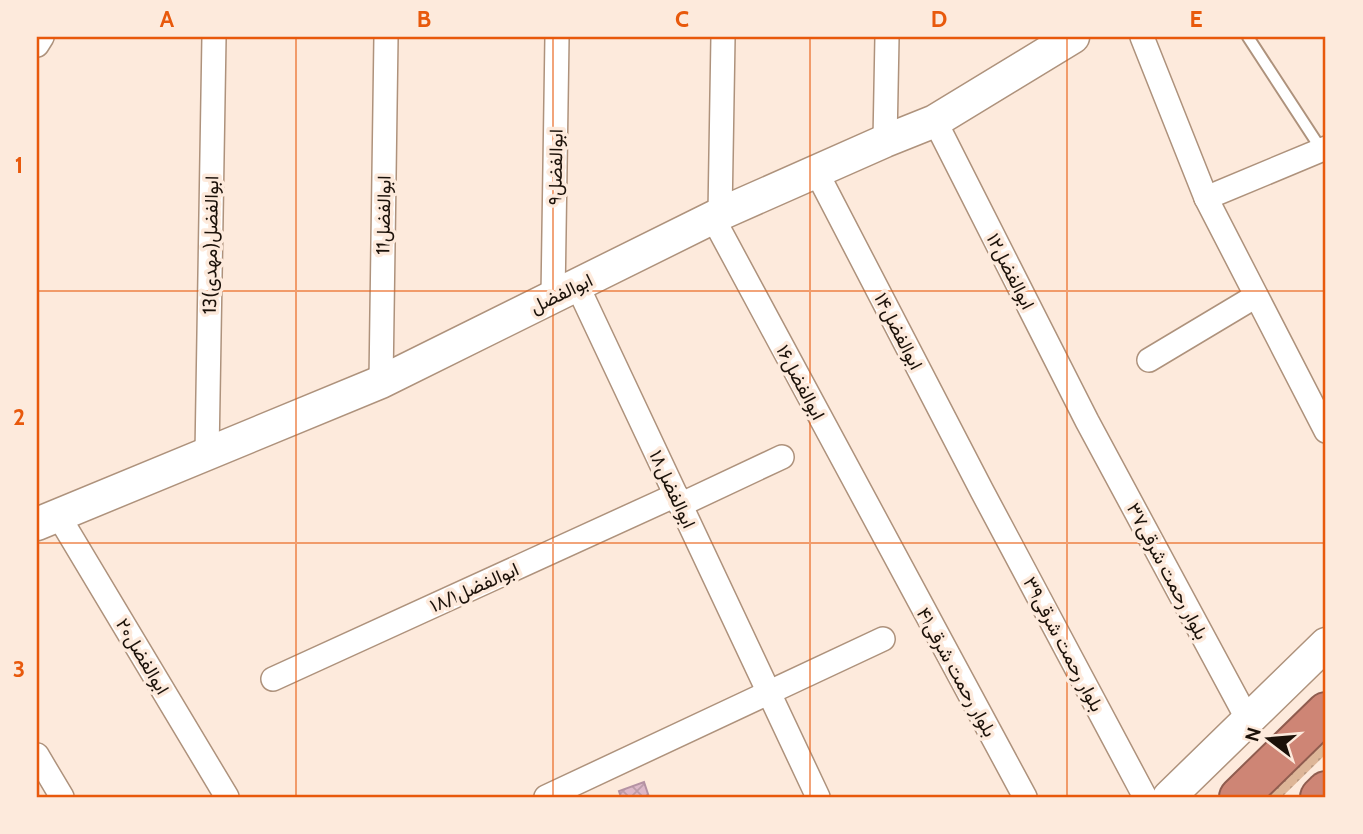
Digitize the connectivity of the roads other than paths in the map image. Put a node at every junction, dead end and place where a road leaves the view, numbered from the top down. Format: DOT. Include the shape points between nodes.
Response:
graph roads {
  1 [pos="41,37"];
  2 [pos="214,37"];
  3 [pos="557,37"];
  4 [pos="723,37"];
  5 [pos="887,37"];
  6 [pos="1142,37"];
  7 [pos="1248,37"];
  8 [pos="1059,41"];
  9 [pos="386,42"];
  10 [pos="37,45"];
  11 [pos="935,121"];
  12 [pos="885,141"];
  13 [pos="1325,152"];
  14 [pos="816,171"];
  15 [pos="1206,198"];
  16 [pos="716,216"];
  17 [pos="565,291"];
  18 [pos="1256,296"];
  19 [pos="1149,360"];
  20 [pos="381,383"];
  21 [pos="1087,421"];
  22 [pos="1326,431"];
  23 [pos="207,454"];
  24 [pos="782,457"];
  25 [pos="982,491"];
  26 [pos="678,500"];
  27 [pos="48,520"];
  28 [pos="889,546"];
  29 [pos="883,639"];
  30 [pos="1326,644"];
  31 [pos="273,679"];
  32 [pos="769,693"];
  33 [pos="1326,712"];
  34 [pos="1248,720"];
  35 [pos="37,755"];
  36 [pos="1326,791"];
  37 [pos="62,797"];
  38 [pos="227,797"];
  39 [pos="546,797"];
  40 [pos="818,797"];
  41 [pos="1025,797"];
  42 [pos="1145,797"];
  43 [pos="1170,797"];
  44 [pos="1239,797"];
  45 [pos="1320,797"];
  1 -- 10 [label="street"];
  2 -- 23 [label="street, 13ابوالفضل(مهدی)"];
  3 -- 17 [label="street, ابوالفضل۹"];
  4 -- 16 [label="street"];
  5 -- 12 [label="street"];
  6 -- 15 [label="street"];
  7 -- 13 [label="lane"];
  8 -- 11 [label="street, ابوالفضل"];
  9 -- 20 [label="street, 11ابوالفضل"];
  11 -- 12 [label="street, ابوالفضل"];
  11 -- 21 [label="street, ابوالفضل۱۲"];
  12 -- 14 [label="street, ابوالفضل"];
  13 -- 15 [label="street"];
  14 -- 16 [label="street, ابوالفضل"];
  14 -- 25 [label="street, ابوالفضل۱۴"];
  15 -- 18 [label="street"];
  16 -- 17 [label="street, ابوالفضل"];
  16 -- 28 [label="street, ابوالفضل۱۶"];
  17 -- 20 [label="street, ابوالفضل"];
  17 -- 26 [label="street, ابوالفضل۱۸"];
  18 -- 19 [label="street"];
  18 -- 22 [label="street"];
  20 -- 23 [label="street, ابوالفضل"];
  21 -- 34 [label="street, بلوار رحمت شرقی۳۷"];
  23 -- 27 [label="street, ابوالفضل"];
  24 -- 26 [label="street, ابوالفضل۱۸/۱"];
  25 -- 42 [label="street, بلوار رحمت شرقی۳۹"];
  26 -- 31 [label="street, ابوالفضل۱۸/۱"];
  26 -- 32 [label="street, ابوالفضل۱۸"];
  27 -- 38 [label="street, ابوالفضل۲۰"];
  28 -- 41 [label="street, بلوار رحمت شرقی۴۱"];
  29 -- 32 [label="street"];
  30 -- 34 [label="street"];
  32 -- 39 [label="street"];
  32 -- 40 [label="street, ابوالفضل۱۸"];
  33 -- 44 [label="highway"];
  34 -- 43 [label="street"];
  35 -- 37 [label="street"];
  36 -- 45 [label="highway"];
}
